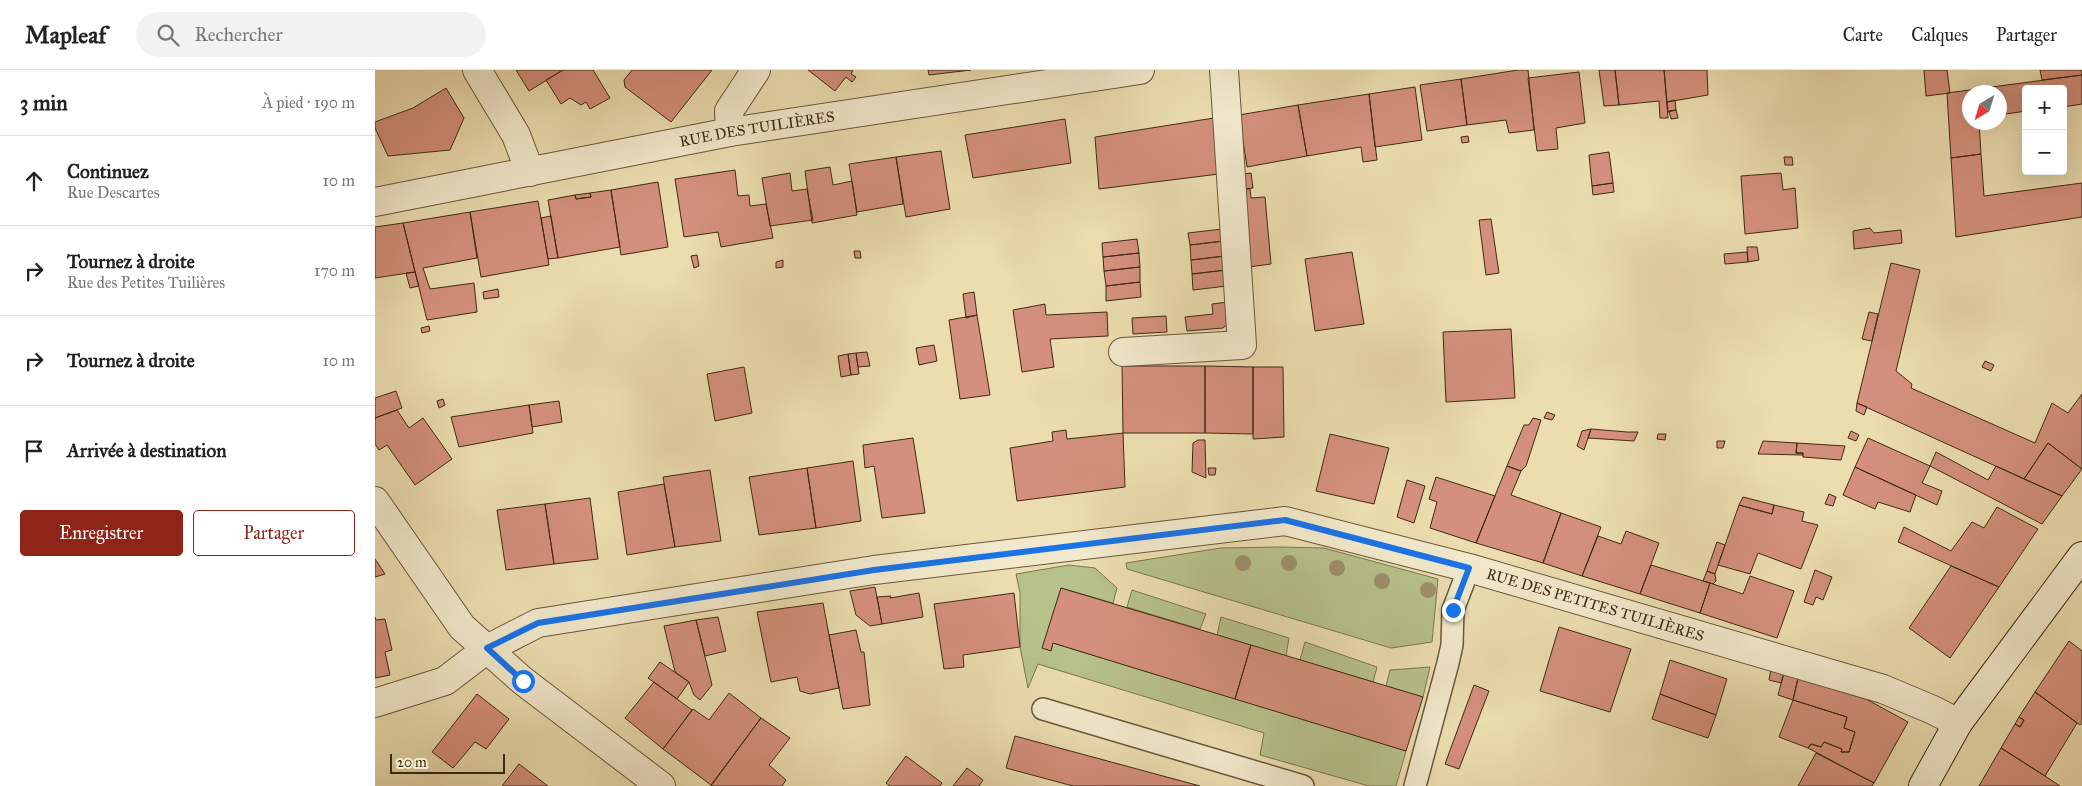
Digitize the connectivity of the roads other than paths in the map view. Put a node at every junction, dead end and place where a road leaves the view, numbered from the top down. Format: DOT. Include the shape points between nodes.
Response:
graph roads {
  1 [pos="477,70"];
  2 [pos="756,70"];
  3 [pos="1140,70"];
  4 [pos="1224,70"];
  5 [pos="730,132"];
  6 [pos="530,172"];
  7 [pos="375,202"];
  8 [pos="1123,352"];
  9 [pos="375,501"];
  10 [pos="2082,556"];
  11 [pos="1469,568"];
  12 [pos="487,648"];
  13 [pos="375,703"];
  14 [pos="1043,709"];
  15 [pos="1958,723"];
  16 [pos="661,786"];
  17 [pos="1303,786"];
  18 [pos="1415,786"];
  19 [pos="1923,786"];
  1 -- 6 [label="street" via="516,135"];
  2 -- 5 [label="street" via="729,112"];
  3 -- 5 [label="street, RUE DES TUILIÈRES"];
  4 -- 8 [label="street" via="1242,344"];
  5 -- 6 [label="street, RUE DES TUILIÈRES"];
  6 -- 7 [label="street, RUE DES TUILIÈRES"];
  9 -- 12 [label="street" via="463,627"];
  10 -- 15 [label="street"];
  11 -- 12 [label="street, RUE DES PETITES TUILIÈRES" via="1285,520 874,570 538,623"];
  11 -- 15 [label="street, RUE DES PETITES TUILIÈRES" via="1883,689"];
  11 -- 18 [label="lane" via="1453,610 1449,663"];
  12 -- 13 [label="street, RUE DES PETITES TUILIÈRES" via="445,681"];
  12 -- 16 [label="street" via="523,681"];
  14 -- 17 [label="lane"];
  15 -- 19 [label="street"];
}
